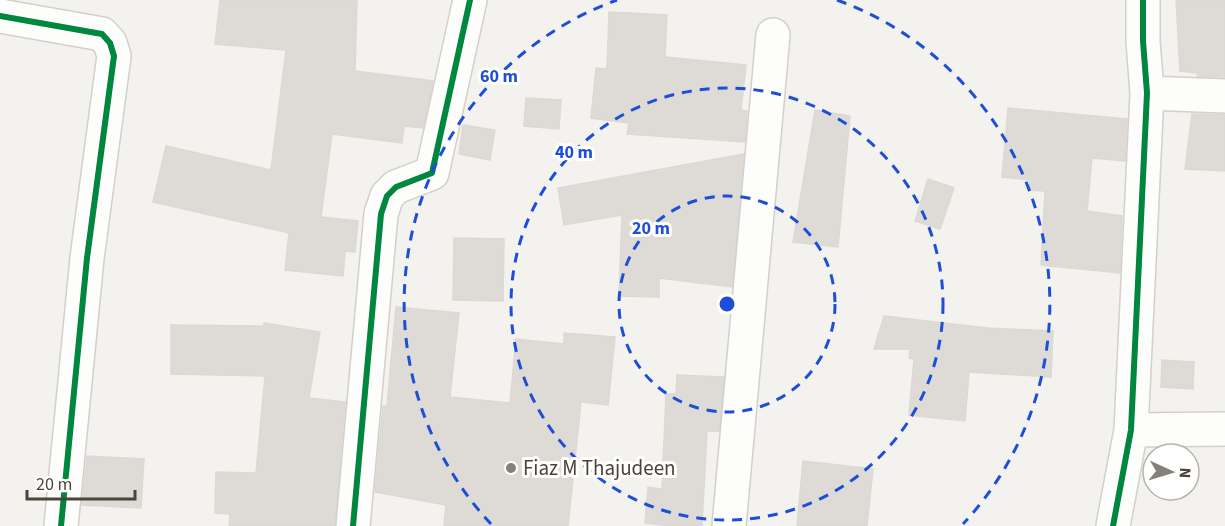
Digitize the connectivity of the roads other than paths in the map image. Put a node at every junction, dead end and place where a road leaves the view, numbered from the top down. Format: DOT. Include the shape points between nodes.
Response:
graph roads {
  1 [pos="470,0"];
  2 [pos="1143,0"];
  3 [pos="0,16"];
  4 [pos="773,35"];
  5 [pos="1147,93"];
  6 [pos="1225,96"];
  7 [pos="1225,429"];
  8 [pos="1131,430"];
  9 [pos="61,526"];
  10 [pos="353,526"];
  11 [pos="729,526"];
  12 [pos="1113,526"];
  1 -- 10 [label="street" via="432,173 396,187 387,196 381,214"];
  2 -- 5 [label="street"];
  3 -- 9 [label="street" via="102,34 114,56 87,258"];
  4 -- 11 [label="street"];
  5 -- 6 [label="street"];
  5 -- 8 [label="street"];
  7 -- 8 [label="street"];
  8 -- 12 [label="street"];
}
